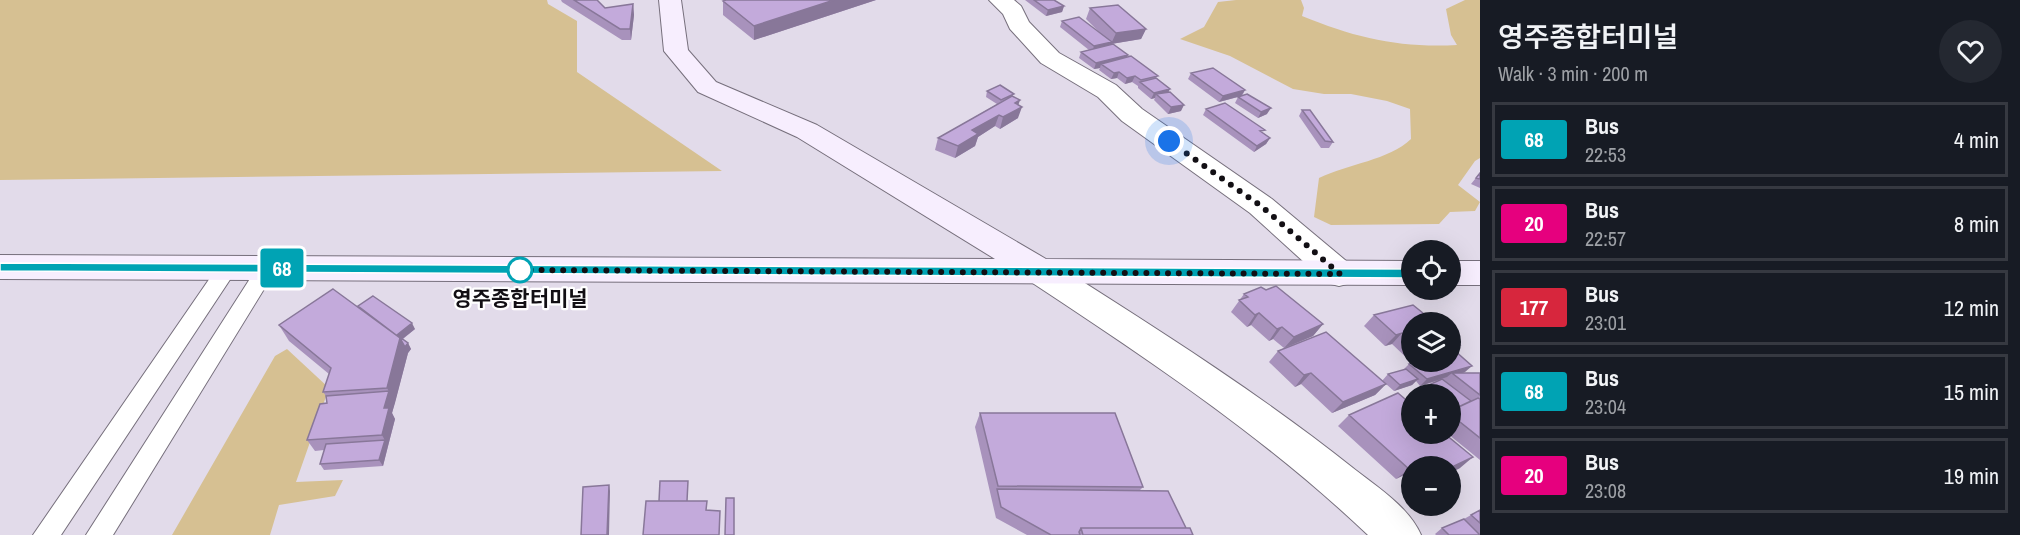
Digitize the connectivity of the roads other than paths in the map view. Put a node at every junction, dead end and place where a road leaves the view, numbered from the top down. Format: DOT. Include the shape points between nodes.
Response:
graph roads {
  1 [pos="669,0"];
  2 [pos="1000,0"];
  3 [pos="0,267"];
  4 [pos="228,267"];
  5 [pos="267,268"];
  6 [pos="1043,273"];
  7 [pos="1401,273"];
  8 [pos="1461,273"];
  9 [pos="1480,273"];
  10 [pos="1340,274"];
  11 [pos="46,535"];
  12 [pos="99,535"];
  13 [pos="1400,535"];
  1 -- 6 [label="main road" via="676,51 707,87 807,131"];
  2 -- 10 [label="street" via="1013,10 1018,24 1050,58 1107,91 1132,114 1261,206"];
  3 -- 4 [label="main road"];
  4 -- 5 [label="main road"];
  4 -- 11 [label="lane"];
  5 -- 6 [label="main road"];
  5 -- 12 [label="lane"];
  6 -- 10 [label="main road"];
  6 -- 13 [label="street" via="1184,364 1345,484"];
  7 -- 10 [label="main road"];
  8 -- 9 [label="main road"];
}
